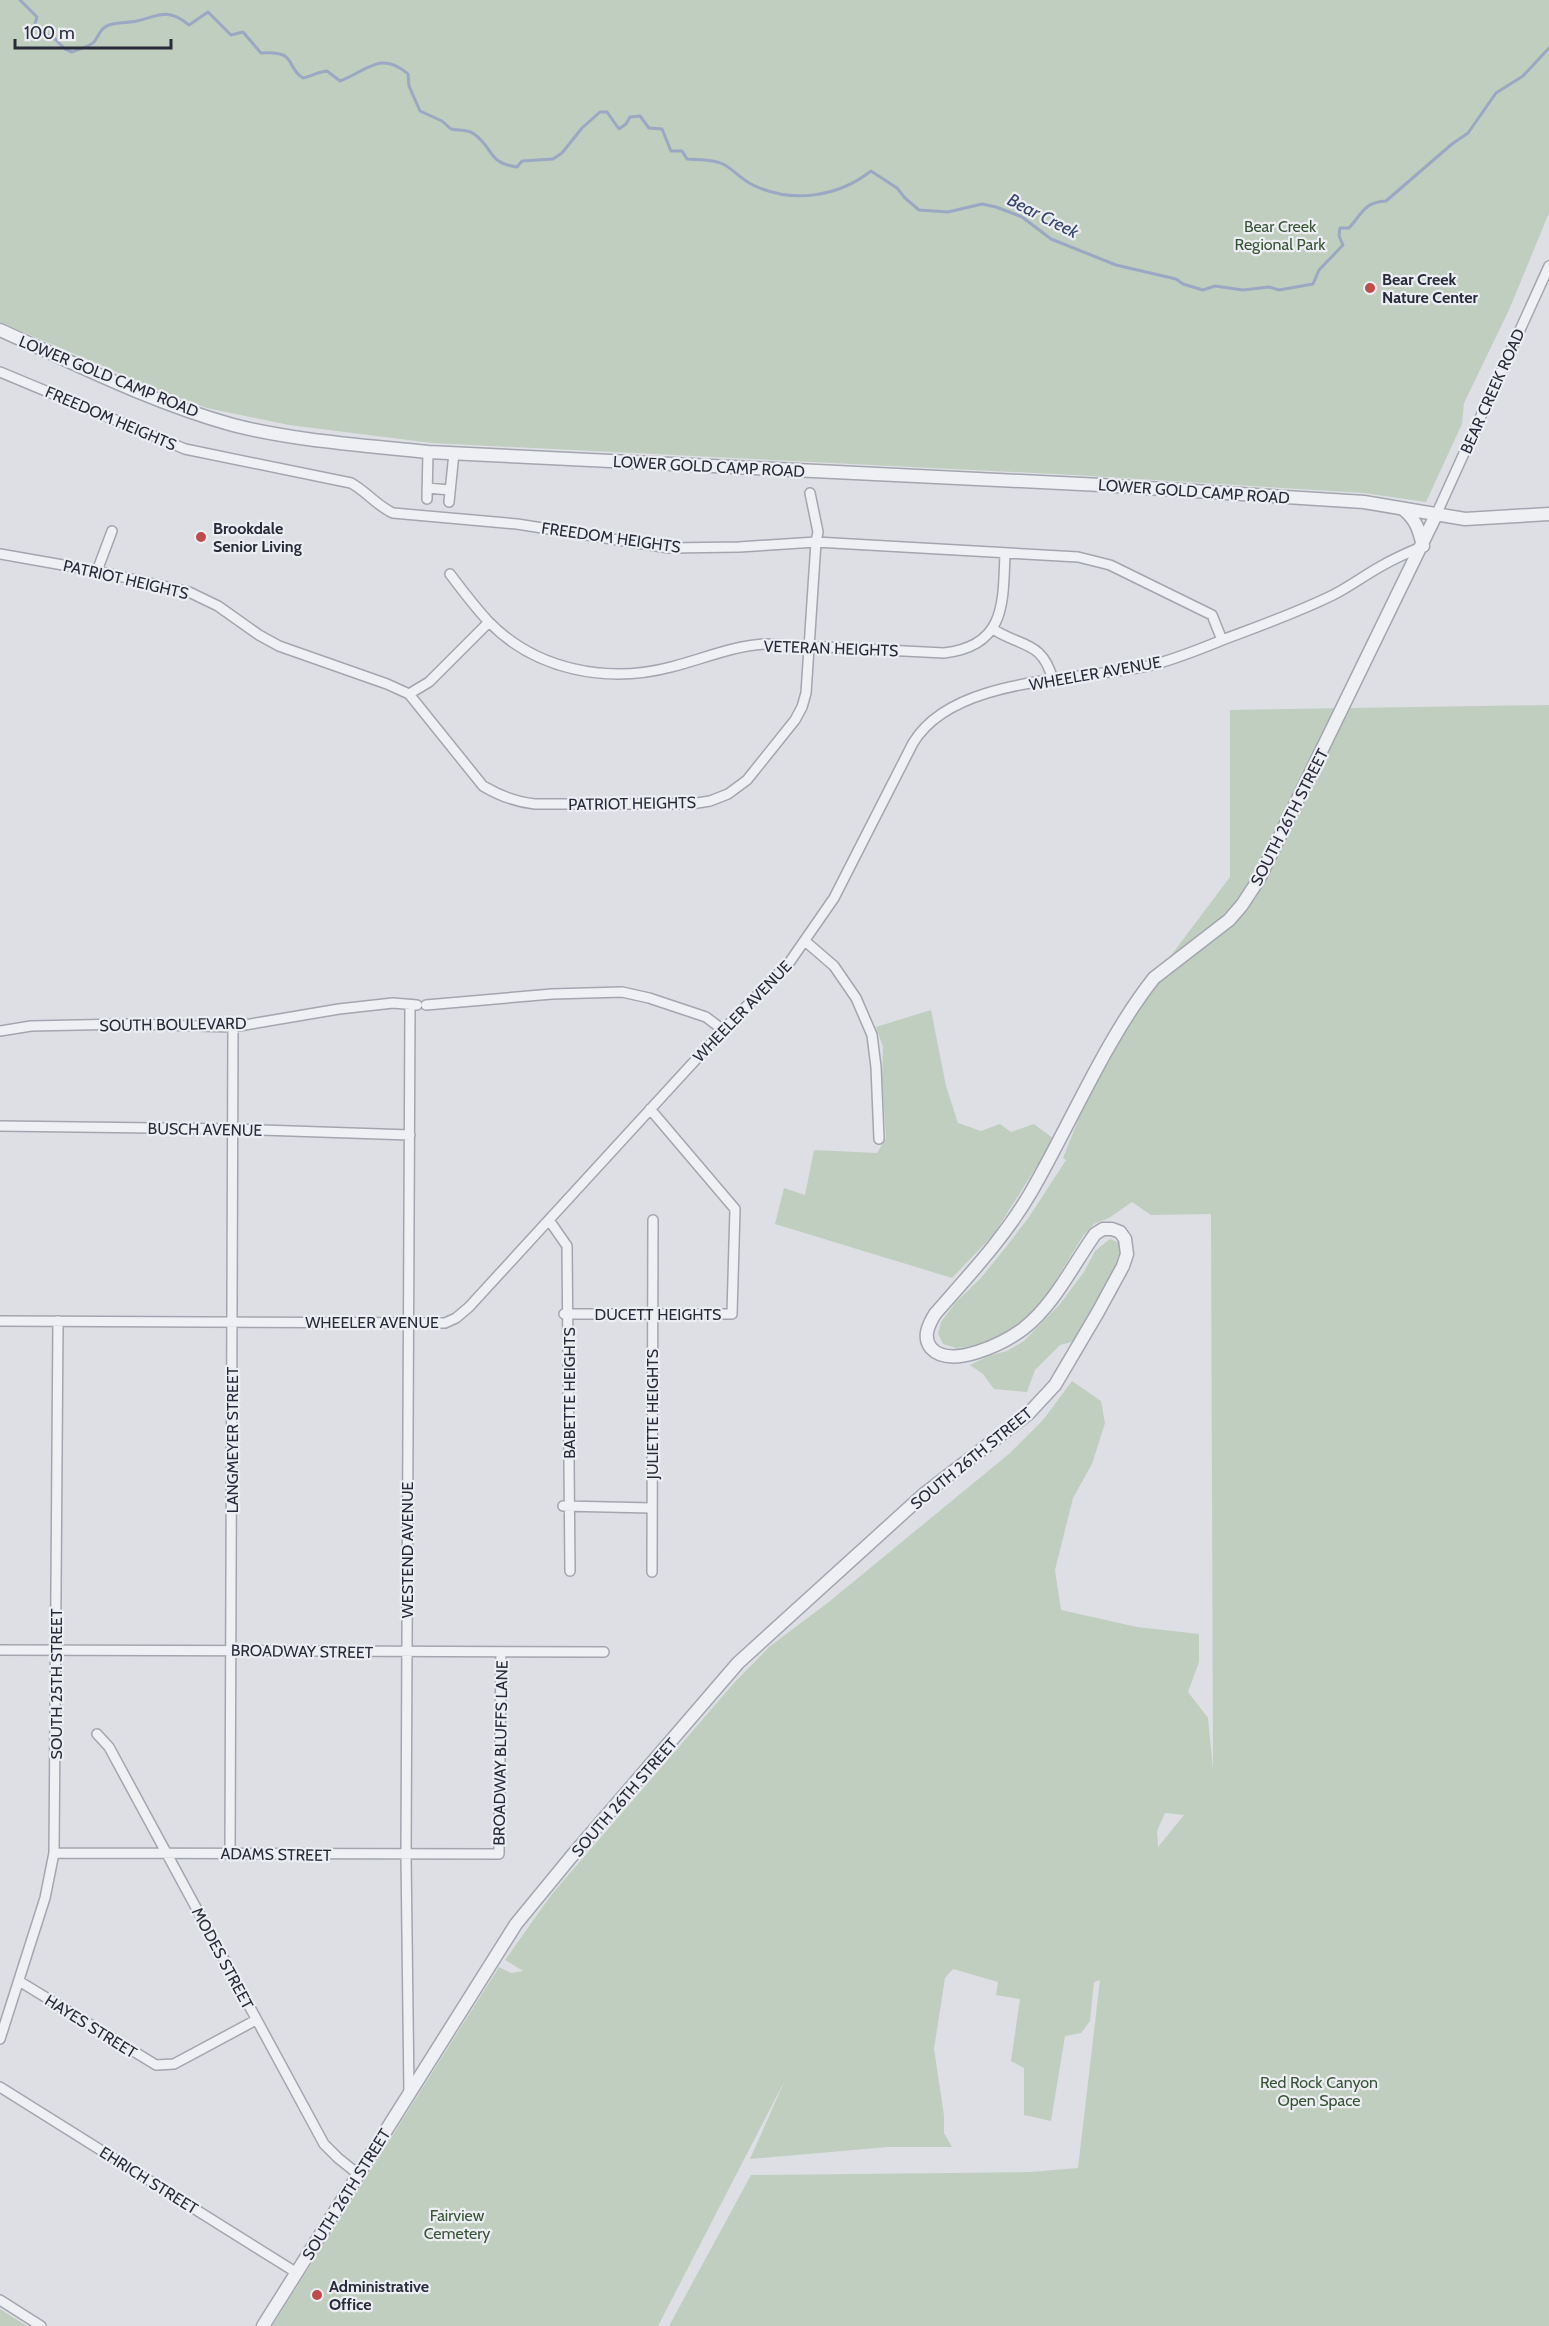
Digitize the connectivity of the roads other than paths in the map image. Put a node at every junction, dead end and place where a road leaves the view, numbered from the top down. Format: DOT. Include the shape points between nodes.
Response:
graph roads {
  1 [pos="1549,266"];
  2 [pos="0,330"];
  3 [pos="0,372"];
  4 [pos="428,452"];
  5 [pos="454,453"];
  6 [pos="427,488"];
  7 [pos="450,490"];
  8 [pos="810,493"];
  9 [pos="427,499"];
  10 [pos="449,502"];
  11 [pos="1399,507"];
  12 [pos="1549,514"];
  13 [pos="1436,515"];
  14 [pos="112,531"];
  15 [pos="816,542"];
  16 [pos="1423,546"];
  17 [pos="1005,553"];
  18 [pos="0,554"];
  19 [pos="97,571"];
  20 [pos="450,574"];
  21 [pos="489,622"];
  22 [pos="993,629"];
  23 [pos="1222,640"];
  24 [pos="810,647"];
  25 [pos="1053,680"];
  26 [pos="409,694"];
  27 [pos="805,941"];
  28 [pos="418,1005"];
  29 [pos="234,1027"];
  30 [pos="723,1030"];
  31 [pos="0,1031"];
  32 [pos="650,1109"];
  33 [pos="0,1126"];
  34 [pos="232,1129"];
  35 [pos="410,1135"];
  36 [pos="879,1139"];
  37 [pos="549,1220"];
  38 [pos="653,1220"];
  39 [pos="566,1314"];
  40 [pos="653,1314"];
  41 [pos="0,1321"];
  42 [pos="58,1321"];
  43 [pos="233,1322"];
  44 [pos="408,1323"];
  45 [pos="566,1506"];
  46 [pos="652,1508"];
  47 [pos="570,1571"];
  48 [pos="652,1572"];
  49 [pos="0,1650"];
  50 [pos="56,1650"];
  51 [pos="231,1650"];
  52 [pos="501,1652"];
  53 [pos="604,1652"];
  54 [pos="407,1653"];
  55 [pos="98,1734"];
  56 [pos="166,1852"];
  57 [pos="54,1853"];
  58 [pos="230,1854"];
  59 [pos="499,1854"];
  60 [pos="406,1855"];
  61 [pos="19,1981"];
  62 [pos="256,2020"];
  63 [pos="0,2040"];
  64 [pos="0,2087"];
  65 [pos="409,2095"];
  66 [pos="358,2174"];
  67 [pos="297,2273"];
  68 [pos="0,2300"];
  69 [pos="41,2326"];
  70 [pos="263,2326"];
  1 -- 13 [label="street, BEAR CREEK ROAD"];
  2 -- 4 [label="street, LOWER GOLD CAMP ROAD" via="164,402 233,425"];
  3 -- 15 [label="street, FREEDOM HEIGHTS" via="185,449 351,483 393,513 517,524 669,548"];
  4 -- 5 [label="street, LOWER GOLD CAMP ROAD"];
  4 -- 6 [label="street"];
  5 -- 7 [label="street"];
  5 -- 11 [label="street, LOWER GOLD CAMP ROAD" via="1091,484"];
  6 -- 7 [label="street"];
  6 -- 9 [label="street"];
  7 -- 10 [label="street"];
  8 -- 15 [label="street, PATRIOT HEIGHTS" via="819,532"];
  11 -- 13 [label="street, LOWER GOLD CAMP ROAD"];
  11 -- 16 [label="street" via="1412,516"];
  12 -- 13 [label="street, LOWER GOLD CAMP ROAD" via="1465,519"];
  13 -- 16 [label="street, SOUTH 26TH STREET"];
  14 -- 19 [label="street"];
  15 -- 17 [label="street, FREEDOM HEIGHTS"];
  15 -- 24 [label="street, PATRIOT HEIGHTS"];
  16 -- 23 [label="street, WHEELER AVENUE" via="1332,595"];
  16 -- 65 [label="street, SOUTH 26TH STREET" via="1259,879 1229,920 1154,978 1145,990 1117,1033 1019,1211 928,1325 928,1346 949,1357 1006,1340 1033,1320 1048,1302 1095,1233 1103,1229 1120,1232 1127,1247 1123,1266 1055,1385 1029,1413 923,1495 738,1663 516,1924"];
  17 -- 22 [label="street" via="1003,596"];
  17 -- 23 [label="street, FREEDOM HEIGHTS" via="1078,557 1110,565 1212,615"];
  18 -- 19 [label="street, PATRIOT HEIGHTS"];
  19 -- 26 [label="street, PATRIOT HEIGHTS" via="189,592 279,646"];
  20 -- 21 [label="street, VETERAN HEIGHTS"];
  21 -- 24 [label="street, VETERAN HEIGHTS" via="557,665 598,674 653,671 749,645"];
  21 -- 26 [label="street" via="429,682"];
  22 -- 24 [label="street, VETERAN HEIGHTS" via="977,644 957,652"];
  22 -- 25 [label="street" via="1008,639 1028,644 1046,660"];
  23 -- 25 [label="street, WHEELER AVENUE" via="1148,666"];
  24 -- 26 [label="street, PATRIOT HEIGHTS" via="806,693 795,720 747,780 728,794 691,804 535,804 498,795 472,774"];
  25 -- 27 [label="street, WHEELER AVENUE" via="966,700 939,714 921,730 834,897"];
  27 -- 30 [label="street, WHEELER AVENUE" via="789,963"];
  27 -- 36 [label="street" via="834,966 856,998 872,1035"];
  28 -- 29 [label="street, SOUTH BOULEVARD" via="393,1003 339,1009"];
  28 -- 30 [label="street, SOUTH BOULEVARD" via="622,992 706,1017"];
  28 -- 35 [label="street, WESTEND AVENUE"];
  29 -- 31 [label="street, SOUTH BOULEVARD" via="125,1024 31,1026"];
  29 -- 34 [label="street, LANGMEYER STREET"];
  30 -- 32 [label="street, WHEELER AVENUE"];
  32 -- 37 [label="street, WHEELER AVENUE"];
  32 -- 40 [label="street, DUCETT HEIGHTS" via="735,1209 732,1314"];
  33 -- 34 [label="street, BUSCH AVENUE"];
  34 -- 35 [label="street, BUSCH AVENUE"];
  34 -- 43 [label="street, LANGMEYER STREET"];
  35 -- 44 [label="street, WESTEND AVENUE"];
  37 -- 39 [label="street, BABETTE HEIGHTS" via="567,1246"];
  37 -- 44 [label="street, WHEELER AVENUE" via="456,1318 445,1323"];
  38 -- 40 [label="street, JULIETTE HEIGHTS"];
  39 -- 40 [label="street, DUCETT HEIGHTS"];
  39 -- 45 [label="street, BABETTE HEIGHTS"];
  40 -- 46 [label="street, JULIETTE HEIGHTS"];
  41 -- 42 [label="street, WHEELER AVENUE"];
  42 -- 43 [label="street, WHEELER AVENUE"];
  42 -- 50 [label="street, SOUTH 25TH STREET"];
  43 -- 44 [label="street, WHEELER AVENUE"];
  43 -- 51 [label="street, LANGMEYER STREET"];
  44 -- 54 [label="street, WESTEND AVENUE"];
  45 -- 46 [label="street"];
  45 -- 47 [label="street, BABETTE HEIGHTS"];
  46 -- 48 [label="street, JULIETTE HEIGHTS"];
  49 -- 50 [label="street, BROADWAY STREET"];
  50 -- 51 [label="street, BROADWAY STREET"];
  50 -- 57 [label="street, SOUTH 25TH STREET"];
  51 -- 54 [label="street, BROADWAY STREET"];
  51 -- 58 [label="street, LANGMEYER STREET"];
  52 -- 53 [label="street, BROADWAY STREET"];
  52 -- 54 [label="street, BROADWAY STREET"];
  52 -- 59 [label="street, BROADWAY BLUFFS LANE"];
  54 -- 60 [label="street, WESTEND AVENUE"];
  55 -- 56 [label="street, MODES STREET" via="110,1747"];
  56 -- 57 [label="street, ADAMS STREET"];
  56 -- 58 [label="street, ADAMS STREET"];
  56 -- 62 [label="street, MODES STREET"];
  57 -- 61 [label="street, SOUTH 25TH STREET" via="45,1898"];
  58 -- 60 [label="street, ADAMS STREET"];
  59 -- 60 [label="street, ADAMS STREET"];
  60 -- 65 [label="street, WESTEND AVENUE"];
  61 -- 62 [label="street, HAYES STREET" via="149,2062 164,2065 184,2060"];
  61 -- 63 [label="street, SOUTH 25TH STREET"];
  62 -- 66 [label="street, MODES STREET" via="324,2144"];
  64 -- 67 [label="street, EHRICH STREET"];
  65 -- 66 [label="street, SOUTH 26TH STREET"];
  66 -- 67 [label="street, SOUTH 26TH STREET"];
  67 -- 70 [label="street, SOUTH 26TH STREET"];
  68 -- 69 [label="street"];
}
